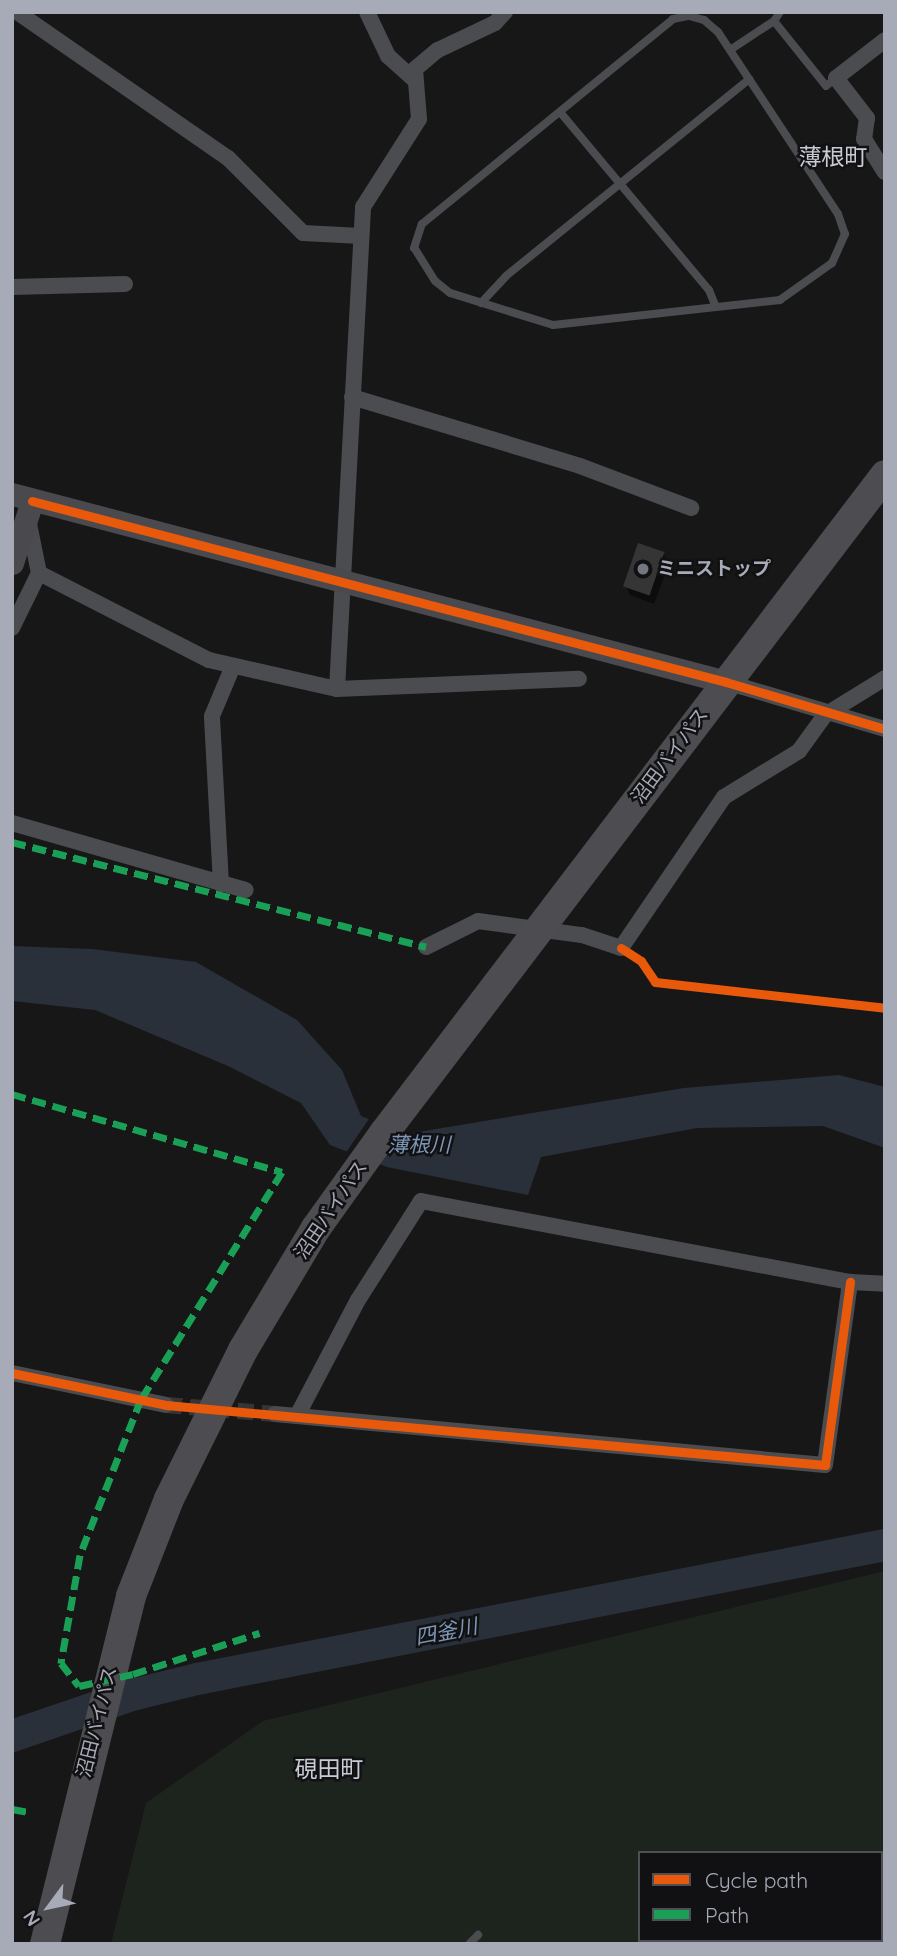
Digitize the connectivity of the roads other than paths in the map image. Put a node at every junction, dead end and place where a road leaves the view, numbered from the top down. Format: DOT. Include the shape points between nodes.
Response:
graph roads {
  1 [pos="17,12"];
  2 [pos="368,12"];
  3 [pos="505,12"];
  4 [pos="780,12"];
  5 [pos="774,21"];
  6 [pos="885,40"];
  7 [pos="730,50"];
  8 [pos="836,78"];
  9 [pos="749,79"];
  10 [pos="415,80"];
  11 [pos="560,111"];
  12 [pos="885,172"];
  13 [pos="619,183"];
  14 [pos="361,236"];
  15 [pos="125,284"];
  16 [pos="12,287"];
  17 [pos="481,303"];
  18 [pos="716,307"];
  19 [pos="352,397"];
  20 [pos="885,475"];
  21 [pos="24,505"];
  22 [pos="691,508"];
  23 [pos="12,563"];
  24 [pos="39,573"];
  25 [pos="341,583"];
  26 [pos="12,628"];
  27 [pos="233,666"];
  28 [pos="885,678"];
  29 [pos="579,679"];
  30 [pos="726,682"];
  31 [pos="337,689"];
  32 [pos="825,715"];
  33 [pos="885,729"];
  34 [pos="12,823"];
  35 [pos="220,884"];
  36 [pos="246,890"];
  37 [pos="426,947"];
  38 [pos="850,1282"];
  39 [pos="885,1284"];
  40 [pos="12,1373"];
  41 [pos="166,1405"];
  42 [pos="275,1414"];
  43 [pos="297,1416"];
  44 [pos="478,1935"];
  45 [pos="45,1944"];
  46 [pos="469,1944"];
  1 -- 14 [label="street" via="228,158 303,233"];
  2 -- 10 [label="street" via="388,56"];
  3 -- 10 [label="street" via="495,23 438,50 415,69"];
  4 -- 5 [label="lane"];
  5 -- 7 [label="lane"];
  5 -- 8 [label="lane" via="826,86"];
  6 -- 8 [label="street"];
  7 -- 9 [label="lane"];
  7 -- 11 [label="lane" via="704,20 689,16 673,19"];
  8 -- 12 [label="street" via="867,118 864,139"];
  9 -- 13 [label="lane"];
  9 -- 18 [label="lane" via="838,214 845,234 832,263 794,293 780,300"];
  10 -- 14 [label="street" via="419,118 363,207"];
  11 -- 13 [label="lane"];
  11 -- 17 [label="lane" via="415,234 414,248 435,281 450,293"];
  13 -- 17 [label="lane" via="506,275"];
  13 -- 18 [label="lane" via="709,290"];
  14 -- 19 [label="street"];
  15 -- 16 [label="street"];
  17 -- 18 [label="lane" via="553,326"];
  19 -- 22 [label="street" via="580,466"];
  19 -- 25 [label="street"];
  20 -- 30 [label="highway, 沼田バイパス"];
  21 -- 23 [label="street"];
  21 -- 24 [label="street"];
  21 -- 25 [label="street"];
  24 -- 26 [label="street"];
  24 -- 27 [label="street" via="209,660"];
  25 -- 30 [label="street"];
  25 -- 31 [label="street"];
  27 -- 31 [label="street"];
  27 -- 35 [label="street" via="212,716"];
  28 -- 32 [label="street"];
  29 -- 31 [label="street"];
  30 -- 32 [label="street"];
  30 -- 45 [label="highway, 沼田バイパス" via="316,1228 202,1430 131,1596"];
  32 -- 33 [label="street"];
  32 -- 37 [label="street" via="799,751 724,797 621,948 582,935 478,921"];
  34 -- 35 [label="street"];
  35 -- 36 [label="street"];
  38 -- 39 [label="street"];
  38 -- 43 [label="street" via="421,1201 358,1300"];
  38 -- 43 [label="street" via="825,1465"];
  40 -- 41 [label="street"];
  42 -- 43 [label="street"];
  44 -- 46 [label="lane"];
}
